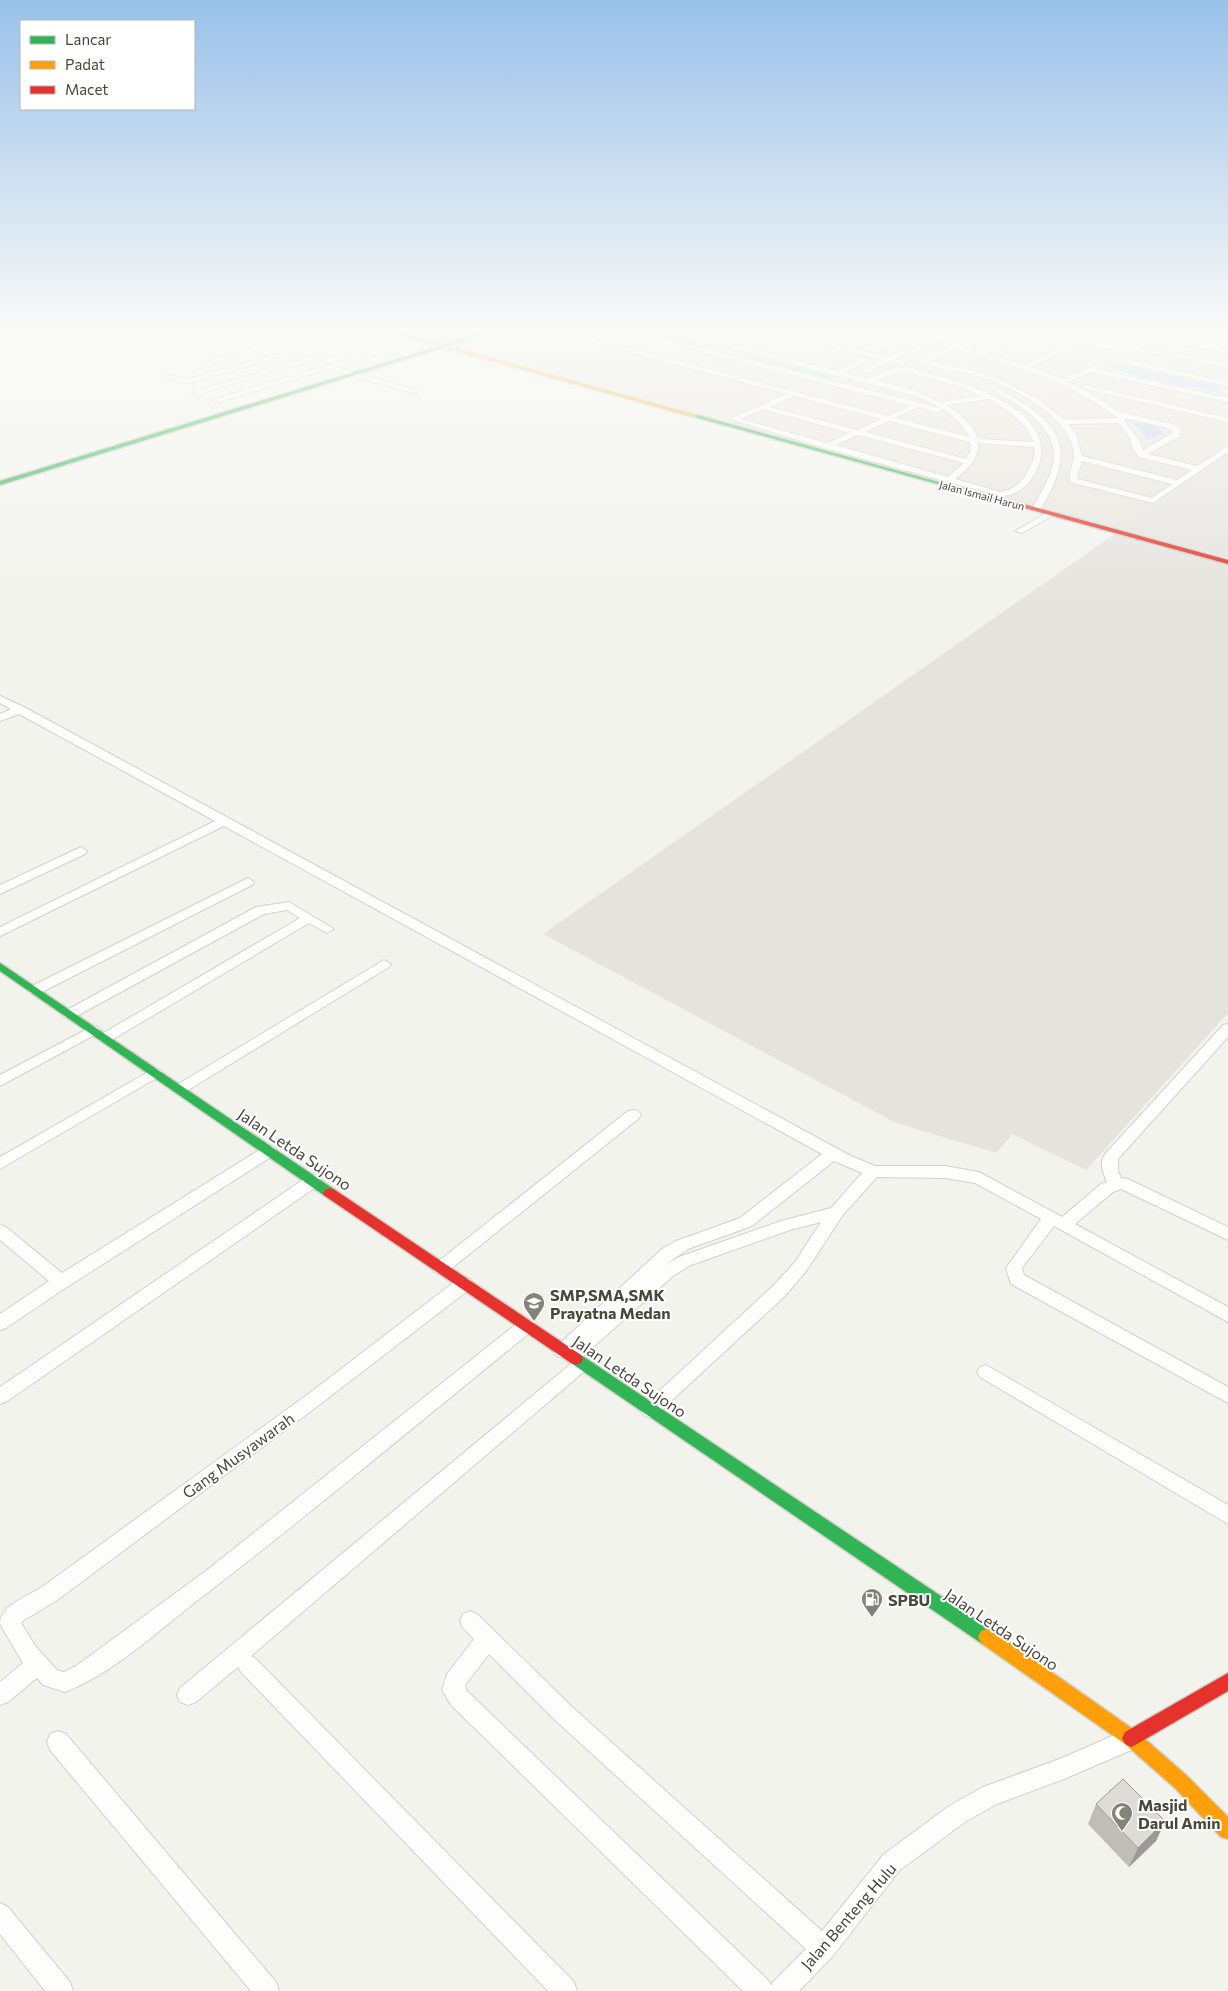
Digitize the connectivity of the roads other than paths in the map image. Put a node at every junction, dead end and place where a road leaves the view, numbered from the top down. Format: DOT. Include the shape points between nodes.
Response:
graph roads {
  1 [pos="190,425"];
  2 [pos="725,425"];
  3 [pos="752,425"];
  4 [pos="831,425"];
  5 [pos="874,425"];
  6 [pos="911,425"];
  7 [pos="966,425"];
  8 [pos="1026,425"];
  9 [pos="1045,425"];
  10 [pos="1065,425"];
  11 [pos="1125,425"];
  12 [pos="1164,425"];
  13 [pos="858,432"];
  14 [pos="975,441"];
  15 [pos="1038,445"];
  16 [pos="827,446"];
  17 [pos="1228,448"];
  18 [pos="1142,454"];
  19 [pos="1079,458"];
  20 [pos="969,462"];
  21 [pos="1198,469"];
  22 [pos="949,480"];
  23 [pos="0,483"];
  24 [pos="1178,484"];
  25 [pos="1036,510"];
  26 [pos="1051,514"];
  27 [pos="1019,531"];
  28 [pos="1228,562"];
  29 [pos="0,698"];
  30 [pos="20,709"];
  31 [pos="0,718"];
  32 [pos="225,821"];
  33 [pos="81,851"];
  34 [pos="248,882"];
  35 [pos="0,890"];
  36 [pos="309,918"];
  37 [pos="327,929"];
  38 [pos="0,932"];
  39 [pos="384,964"];
  40 [pos="3,972"];
  41 [pos="35,990"];
  42 [pos="70,1014"];
  43 [pos="1228,1028"];
  44 [pos="93,1030"];
  45 [pos="105,1038"];
  46 [pos="155,1072"];
  47 [pos="0,1081"];
  48 [pos="180,1089"];
  49 [pos="633,1115"];
  50 [pos="269,1151"];
  51 [pos="832,1154"];
  52 [pos="0,1164"];
  53 [pos="873,1171"];
  54 [pos="313,1181"];
  55 [pos="1116,1184"];
  56 [pos="836,1212"];
  57 [pos="1057,1221"];
  58 [pos="0,1231"];
  59 [pos="1228,1234"];
  60 [pos="441,1268"];
  61 [pos="61,1282"];
  62 [pos="464,1284"];
  63 [pos="1228,1315"];
  64 [pos="0,1323"];
  65 [pos="526,1326"];
  66 [pos="574,1355"];
  67 [pos="986,1372"];
  68 [pos="1228,1396"];
  69 [pos="0,1397"];
  70 [pos="650,1410"];
  71 [pos="1228,1515"];
  72 [pos="9,1621"];
  73 [pos="470,1621"];
  74 [pos="486,1638"];
  75 [pos="39,1663"];
  76 [pos="248,1665"];
  77 [pos="1228,1681"];
  78 [pos="188,1695"];
  79 [pos="0,1696"];
  80 [pos="1131,1738"];
  81 [pos="58,1742"];
  82 [pos="1228,1830"];
  83 [pos="0,1915"];
  84 [pos="822,1948"];
  85 [pos="61,1991"];
  86 [pos="267,1991"];
  87 [pos="565,1991"];
  88 [pos="761,1991"];
  89 [pos="782,1991"];
  1 -- 23 [label="main road"];
  2 -- 25 [label="main road, Jalan Ismail Harun"];
  3 -- 16 [label="street"];
  4 -- 13 [label="street"];
  5 -- 13 [label="street"];
  6 -- 14 [label="street"];
  7 -- 14 [label="street"];
  8 -- 15 [label="street"];
  9 -- 25 [label="street" via="1057,444 1058,459 1055,474"];
  10 -- 19 [label="street" via="1077,444"];
  11 -- 18 [label="street"];
  12 -- 18 [label="street" via="1176,428 1177,434"];
  13 -- 16 [label="street"];
  13 -- 20 [label="street"];
  14 -- 15 [label="street"];
  14 -- 20 [label="street"];
  15 -- 22 [label="street" via="1035,468 1015,491 1000,494"];
  16 -- 22 [label="street"];
  17 -- 21 [label="street"];
  18 -- 21 [label="street"];
  19 -- 24 [label="street"];
  19 -- 24 [label="street" via="1074,476 1158,497"];
  20 -- 22 [label="street"];
  21 -- 24 [label="street"];
  25 -- 26 [label="main road, Jalan Ismail Harun"];
  26 -- 27 [label="street"];
  26 -- 28 [label="main road, Jalan Ismail Harun"];
  29 -- 30 [label="street"];
  30 -- 31 [label="street"];
  30 -- 32 [label="street"];
  32 -- 38 [label="street"];
  32 -- 51 [label="street"];
  33 -- 35 [label="street"];
  34 -- 41 [label="street"];
  36 -- 37 [label="street"];
  36 -- 42 [label="street" via="289,906 261,910"];
  36 -- 45 [label="street"];
  39 -- 48 [label="street"];
  40 -- 41 [label="main road, Jalan Letda Sujono"];
  41 -- 42 [label="main road, Jalan Letda Sujono"];
  42 -- 44 [label="main road, Jalan Letda Sujono"];
  43 -- 55 [label="street" via="1110,1158 1110,1171"];
  44 -- 45 [label="main road, Jalan Letda Sujono"];
  44 -- 47 [label="street"];
  45 -- 46 [label="main road, Jalan Letda Sujono"];
  46 -- 48 [label="main road, Jalan Letda Sujono"];
  46 -- 52 [label="street"];
  48 -- 50 [label="main road, Jalan Letda Sujono"];
  49 -- 60 [label="street"];
  50 -- 54 [label="main road, Jalan Letda Sujono"];
  50 -- 61 [label="street"];
  51 -- 53 [label="street"];
  51 -- 66 [label="street" via="746,1222 668,1253 650,1268"];
  53 -- 56 [label="street"];
  53 -- 57 [label="street" via="971,1175"];
  54 -- 60 [label="main road, Jalan Letda Sujono"];
  54 -- 69 [label="street"];
  55 -- 57 [label="street"];
  55 -- 59 [label="street" via="1136,1189"];
  56 -- 66 [label="street" via="787,1225 686,1261 667,1272"];
  56 -- 70 [label="street" via="801,1266 779,1291"];
  57 -- 63 [label="street"];
  57 -- 68 [label="street" via="1016,1264 1017,1279"];
  58 -- 61 [label="street"];
  60 -- 62 [label="main road, Jalan Letda Sujono"];
  61 -- 64 [label="street"];
  62 -- 65 [label="main road, Jalan Letda Sujono"];
  62 -- 72 [label="street, Gang Musyawarah" via="309,1403"];
  65 -- 66 [label="main road, Jalan Letda Sujono"];
  65 -- 75 [label="street" via="214,1576 110,1655 65,1682 51,1678"];
  66 -- 70 [label="main road, Jalan Letda Sujono"];
  66 -- 78 [label="street" via="284,1616"];
  67 -- 71 [label="street"];
  70 -- 80 [label="main road, Jalan Letda Sujono"];
  72 -- 75 [label="street" via="29,1654"];
  73 -- 74 [label="street"];
  74 -- 84 [label="street" via="563,1713"];
  74 -- 88 [label="street" via="455,1681 453,1690 459,1698"];
  75 -- 79 [label="street"];
  76 -- 87 [label="street"];
  77 -- 80 [label="main road"];
  80 -- 82 [label="main road, Jalan Letda Sujono"];
  80 -- 84 [label="street, Jalan Benteng Hulu" via="1064,1768 991,1795 957,1814 892,1862"];
  81 -- 86 [label="street"];
  83 -- 85 [label="street"];
  84 -- 89 [label="street, Jalan Benteng Hulu"];
}
